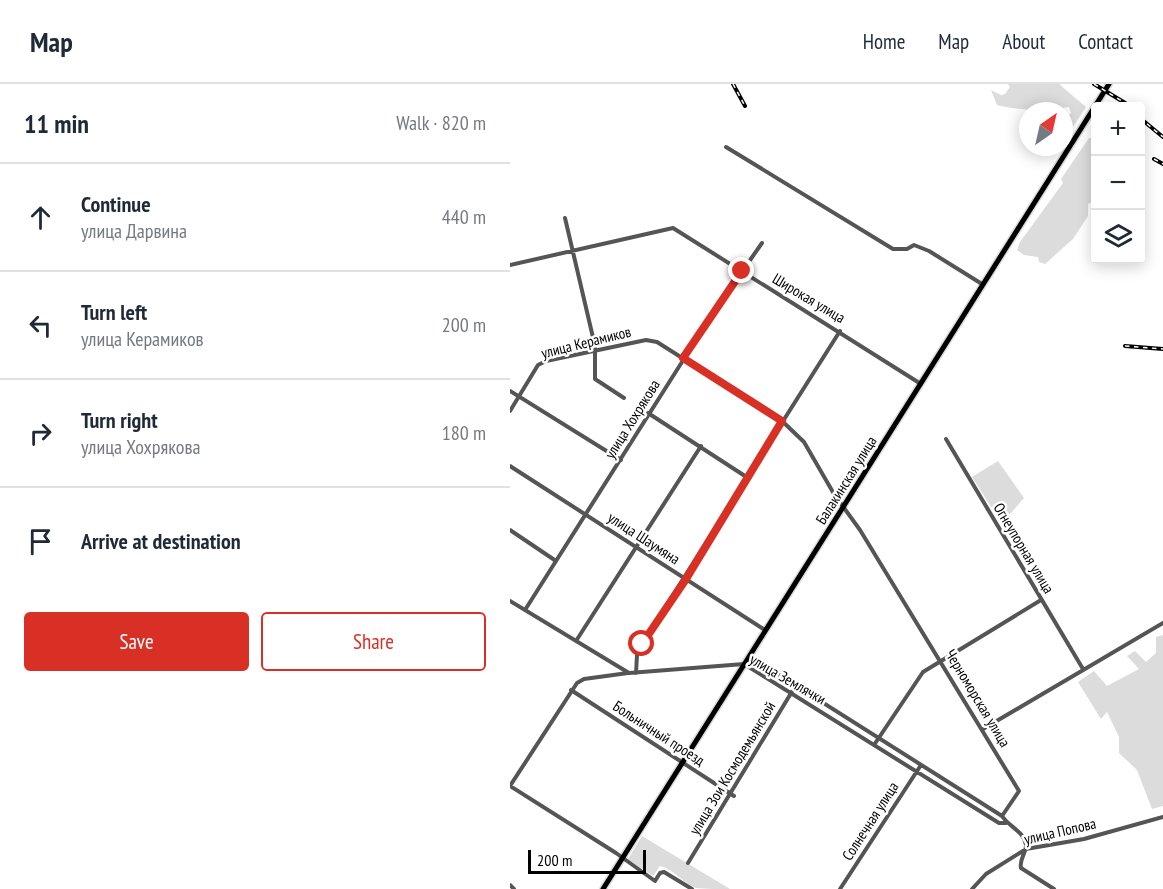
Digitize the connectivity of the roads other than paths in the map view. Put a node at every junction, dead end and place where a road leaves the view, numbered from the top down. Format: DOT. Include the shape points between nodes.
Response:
graph roads {
  1 [pos="1109,84"];
  2 [pos="726,147"];
  3 [pos="565,219"];
  4 [pos="762,243"];
  5 [pos="572,251"];
  6 [pos="510,265"];
  7 [pos="742,271"];
  8 [pos="982,284"];
  9 [pos="840,332"];
  10 [pos="595,352"];
  11 [pos="683,358"];
  12 [pos="921,384"];
  13 [pos="510,391"];
  14 [pos="519,396"];
  15 [pos="624,399"];
  16 [pos="510,411"];
  17 [pos="648,413"];
  18 [pos="782,421"];
  19 [pos="945,440"];
  20 [pos="701,446"];
  21 [pos="621,459"];
  22 [pos="510,466"];
  23 [pos="748,478"];
  24 [pos="843,506"];
  25 [pos="587,515"];
  26 [pos="510,530"];
  27 [pos="636,546"];
  28 [pos="556,561"];
  29 [pos="686,579"];
  30 [pos="1041,600"];
  31 [pos="510,601"];
  32 [pos="525,610"];
  33 [pos="1163,623"];
  34 [pos="765,630"];
  35 [pos="576,641"];
  36 [pos="749,656"];
  37 [pos="942,660"];
  38 [pos="744,664"];
  39 [pos="1083,669"];
  40 [pos="629,673"];
  41 [pos="636,673"];
  42 [pos="796,686"];
  43 [pos="571,690"];
  44 [pos="792,693"];
  45 [pos="983,729"];
  46 [pos="878,739"];
  47 [pos="874,745"];
  48 [pos="683,763"];
  49 [pos="921,765"];
  50 [pos="916,772"];
  51 [pos="510,786"];
  52 [pos="733,794"];
  53 [pos="1002,816"];
  54 [pos="1163,817"];
  55 [pos="1006,823"];
  56 [pos="1026,849"];
  57 [pos="622,859"];
  58 [pos="687,863"];
  59 [pos="510,885"];
  60 [pos="514,889"];
  61 [pos="603,889"];
  62 [pos="692,889"];
  63 [pos="840,889"];
  64 [pos="972,889"];
  65 [pos="1054,889"];
  1 -- 8 [label="main road, Балакинская улица"];
  2 -- 8 [label="street" via="893,249 914,245"];
  3 -- 5 [label="street"];
  4 -- 7 [label="street, улица Хохрякова"];
  5 -- 6 [label="street, Широкая улица"];
  5 -- 7 [label="street, Широкая улица" via="673,228"];
  5 -- 10 [label="street"];
  7 -- 9 [label="street, Широкая улица"];
  7 -- 11 [label="street, улица Хохрякова"];
  8 -- 12 [label="main road, Балакинская улица"];
  9 -- 12 [label="street, Широкая улица"];
  9 -- 18 [label="street"];
  10 -- 11 [label="street, улица Керамиков" via="646,340 657,342"];
  10 -- 14 [label="street, улица Керамиков" via="538,365"];
  10 -- 15 [label="street" via="595,379"];
  11 -- 17 [label="street, улица Хохрякова"];
  11 -- 18 [label="street, улица Керамиков"];
  12 -- 24 [label="main road, Балакинская улица"];
  13 -- 14 [label="street"];
  14 -- 16 [label="street, улица Керамиков"];
  14 -- 21 [label="street"];
  17 -- 20 [label="street"];
  17 -- 21 [label="street, улица Хохрякова"];
  18 -- 23 [label="street"];
  18 -- 24 [label="street, улица Керамиков" via="804,442"];
  19 -- 30 [label="street, Огнеупорная улица"];
  20 -- 23 [label="street"];
  20 -- 27 [label="street"];
  21 -- 25 [label="street, улица Хохрякова"];
  22 -- 25 [label="street, улица Шаумяна"];
  23 -- 29 [label="street"];
  24 -- 34 [label="main road, Балакинская улица"];
  24 -- 37 [label="street, Черноморская улица"];
  25 -- 27 [label="street, улица Шаумяна"];
  25 -- 28 [label="street, улица Хохрякова"];
  26 -- 28 [label="street"];
  27 -- 29 [label="street, улица Шаумяна"];
  27 -- 35 [label="street"];
  28 -- 32 [label="street, улица Хохрякова"];
  29 -- 34 [label="street, улица Шаумяна"];
  29 -- 41 [label="street" via="638,651"];
  30 -- 37 [label="street"];
  30 -- 39 [label="street, Огнеупорная улица"];
  31 -- 32 [label="street"];
  32 -- 35 [label="street"];
  33 -- 39 [label="street"];
  34 -- 36 [label="main road, Балакинская улица"];
  35 -- 40 [label="street"];
  36 -- 38 [label="main road, Балакинская улица"];
  36 -- 42 [label="street, улица Землячки"];
  37 -- 45 [label="street, Черноморская улица"];
  37 -- 46 [label="street" via="922,672"];
  38 -- 41 [label="street, улица Землячки"];
  38 -- 44 [label="street, улица Землячки"];
  38 -- 48 [label="main road, Балакинская улица"];
  39 -- 45 [label="street"];
  40 -- 41 [label="street, улица Землячки"];
  40 -- 43 [label="street, улица Землячки" via="584,679"];
  42 -- 44 [label="street, улица Зои Космодемьянской"];
  42 -- 46 [label="street, улица Землячки"];
  43 -- 48 [label="street, Больничный проезд"];
  43 -- 51 [label="street"];
  44 -- 47 [label="street, улица Землячки"];
  44 -- 52 [label="street, улица Зои Космодемьянской"];
  45 -- 53 [label="street, Черноморская улица" via="1019,790"];
  46 -- 47 [label="street"];
  46 -- 49 [label="street, улица Землячки"];
  47 -- 50 [label="street, улица Землячки"];
  48 -- 52 [label="street, Больничный проезд"];
  48 -- 57 [label="main road, Балакинская улица"];
  49 -- 50 [label="street, Солнечная улица"];
  49 -- 53 [label="street, улица Землячки"];
  50 -- 55 [label="street, улица Землячки" via="999,823"];
  50 -- 63 [label="street, Солнечная улица"];
  51 -- 57 [label="street"];
  52 -- 58 [label="street, улица Зои Космодемьянской"];
  53 -- 55 [label="street"];
  54 -- 56 [label="street, улица Попова" via="1084,839"];
  55 -- 56 [label="street" via="1021,833"];
  56 -- 64 [label="street, улица Попова" via="986,874"];
  56 -- 65 [label="street" via="1021,868"];
  57 -- 61 [label="main road, Балакинская улица"];
  57 -- 62 [label="street" via="655,881 664,872"];
  59 -- 60 [label="street"];
}
